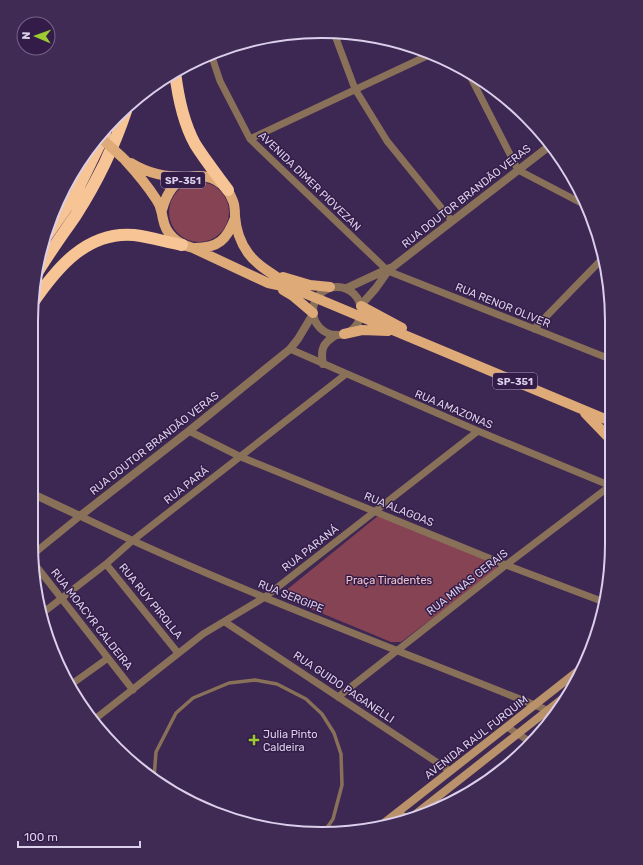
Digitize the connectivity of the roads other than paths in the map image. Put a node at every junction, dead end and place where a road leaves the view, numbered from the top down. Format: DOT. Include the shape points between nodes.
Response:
graph roads {
  1 [pos="336,39"];
  2 [pos="424,57"];
  3 [pos="213,60"];
  4 [pos="176,79"];
  5 [pos="473,82"];
  6 [pos="355,89"];
  7 [pos="123,119"];
  8 [pos="250,139"];
  9 [pos="104,140"];
  10 [pos="100,146"];
  11 [pos="546,149"];
  12 [pos="91,157"];
  13 [pos="124,159"];
  14 [pos="518,170"];
  15 [pos="84,177"];
  16 [pos="187,177"];
  17 [pos="228,190"];
  18 [pos="578,201"];
  19 [pos="162,210"];
  20 [pos="235,217"];
  21 [pos="452,221"];
  22 [pos="56,222"];
  23 [pos="187,247"];
  24 [pos="599,262"];
  25 [pos="44,263"];
  26 [pos="390,269"];
  27 [pos="273,273"];
  28 [pos="268,283"];
  29 [pos="330,287"];
  30 [pos="292,288"];
  31 [pos="346,288"];
  32 [pos="39,295"];
  33 [pos="316,298"];
  34 [pos="361,305"];
  35 [pos="313,314"];
  36 [pos="361,317"];
  37 [pos="534,329"];
  38 [pos="340,335"];
  39 [pos="404,335"];
  40 [pos="290,349"];
  41 [pos="448,352"];
  42 [pos="605,357"];
  43 [pos="323,364"];
  44 [pos="346,374"];
  45 [pos="582,410"];
  46 [pos="605,419"];
  47 [pos="189,431"];
  48 [pos="478,431"];
  49 [pos="605,435"];
  50 [pos="241,457"];
  51 [pos="605,484"];
  52 [pos="605,490"];
  53 [pos="38,496"];
  54 [pos="376,511"];
  55 [pos="80,516"];
  56 [pos="132,541"];
  57 [pos="38,550"];
  58 [pos="106,564"];
  59 [pos="506,565"];
  60 [pos="39,570"];
  61 [pos="265,597"];
  62 [pos="62,598"];
  63 [pos="600,600"];
  64 [pos="46,610"];
  65 [pos="225,622"];
  66 [pos="398,652"];
  67 [pos="178,653"];
  68 [pos="108,658"];
  69 [pos="572,675"];
  70 [pos="74,682"];
  71 [pos="133,690"];
  72 [pos="338,697"];
  73 [pos="555,704"];
  74 [pos="535,705"];
  75 [pos="547,710"];
  76 [pos="98,717"];
  77 [pos="507,727"];
  78 [pos="518,734"];
  79 [pos="526,739"];
  80 [pos="450,771"];
  81 [pos="154,772"];
  82 [pos="413,800"];
  83 [pos="424,807"];
  84 [pos="397,813"];
  85 [pos="401,815"];
  86 [pos="390,818"];
  87 [pos="328,827"];
  1 -- 6 [label="street"];
  2 -- 6 [label="street"];
  3 -- 8 [label="street, AVENIDA DIMER PIOVEZAN" via="220,81"];
  4 -- 17 [label="highway" via="185,120 195,143"];
  5 -- 14 [label="street"];
  6 -- 8 [label="street"];
  6 -- 21 [label="street" via="387,141"];
  7 -- 25 [label="highway" via="109,156 94,185"];
  8 -- 26 [label="street, AVENIDA DIMER PIOVEZAN"];
  9 -- 13 [label="main road, SP-351, bridge"];
  10 -- 15 [label="highway"];
  11 -- 14 [label="street, RUA DOUTOR BRANDÃO VERAS"];
  12 -- 15 [label="highway"];
  13 -- 16 [label="main road, SP-351" via="154,174"];
  13 -- 19 [label="main road, SP-351" via="157,199"];
  14 -- 18 [label="street"];
  14 -- 21 [label="street, RUA DOUTOR BRANDÃO VERAS"];
  15 -- 22 [label="highway"];
  16 -- 17 [label="main road, SP-351" via="209,177 220,182"];
  16 -- 19 [label="main road, SP-351" via="170,190"];
  17 -- 20 [label="main road, SP-351" via="234,203"];
  19 -- 23 [label="main road, SP-351" via="163,220 173,239"];
  20 -- 23 [label="main road" via="230,231 220,242 207,248"];
  20 -- 27 [label="main road, SP-351" via="239,237 246,250 256,262"];
  21 -- 26 [label="street, RUA DOUTOR BRANDÃO VERAS"];
  23 -- 28 [label="main road, SP-351"];
  23 -- 32 [label="highway" via="134,235 104,238 78,251"];
  24 -- 37 [label="street"];
  26 -- 31 [label="street, RUA DOUTOR BRANDÃO VERAS"];
  26 -- 34 [label="street"];
  26 -- 37 [label="street, RUA RENOR OLIVER"];
  27 -- 29 [label="main road" via="310,285"];
  27 -- 30 [label="main road, SP-351"];
  28 -- 30 [label="main road, SP-351"];
  28 -- 35 [label="main road" via="293,296"];
  29 -- 31 [label="street"];
  29 -- 33 [label="street"];
  30 -- 33 [label="main road, SP-351"];
  31 -- 34 [label="street" via="359,298"];
  33 -- 35 [label="street, RUA DOUTOR BRANDÃO VERAS"];
  33 -- 36 [label="main road, SP-351"];
  34 -- 36 [label="street"];
  34 -- 41 [label="main road"];
  35 -- 38 [label="street" via="320,329"];
  35 -- 40 [label="street, RUA DOUTOR BRANDÃO VERAS"];
  36 -- 38 [label="street" via="354,328"];
  36 -- 39 [label="main road, SP-351"];
  37 -- 42 [label="street, RUA RENOR OLIVER"];
  38 -- 39 [label="main road" via="362,330"];
  38 -- 43 [label="street" via="326,341 321,355"];
  39 -- 41 [label="main road, SP-351"];
  40 -- 43 [label="street, RUA AMAZONAS"];
  40 -- 47 [label="street, RUA DOUTOR BRANDÃO VERAS"];
  41 -- 45 [label="main road, SP-351"];
  43 -- 44 [label="street, RUA AMAZONAS"];
  44 -- 48 [label="street, RUA AMAZONAS"];
  44 -- 50 [label="street, RUA PARÁ"];
  45 -- 46 [label="main road, SP-351"];
  45 -- 49 [label="main road, SP-351"];
  47 -- 50 [label="street, RUA ALAGOAS"];
  47 -- 55 [label="street, RUA DOUTOR BRANDÃO VERAS"];
  48 -- 51 [label="street, RUA AMAZONAS"];
  48 -- 54 [label="street, RUA PARANÁ"];
  50 -- 54 [label="street, RUA ALAGOAS"];
  50 -- 56 [label="street, RUA PARÁ"];
  52 -- 59 [label="street, RUA MINAS GERAIS"];
  53 -- 55 [label="street, RUA SERGIPE"];
  54 -- 59 [label="street, RUA ALAGOAS"];
  54 -- 61 [label="street, RUA PARANÁ"];
  55 -- 56 [label="street, RUA SERGIPE"];
  55 -- 57 [label="street, RUA DOUTOR BRANDÃO VERAS"];
  56 -- 58 [label="street, RUA PARÁ"];
  56 -- 61 [label="street, RUA SERGIPE"];
  58 -- 62 [label="street, RUA PARÁ"];
  58 -- 67 [label="street, RUA RUY PIROLLA"];
  59 -- 63 [label="street, RUA ALAGOAS"];
  59 -- 66 [label="street, RUA MINAS GERAIS"];
  60 -- 62 [label="street, RUA MOACYR CALDEIRA"];
  61 -- 65 [label="street, RUA PARANÁ"];
  61 -- 66 [label="street, RUA SERGIPE"];
  62 -- 64 [label="street, RUA PARÁ"];
  62 -- 68 [label="street, RUA MOACYR CALDEIRA"];
  65 -- 67 [label="street, RUA PARANÁ" via="203,634"];
  65 -- 72 [label="street, RUA GUIDO PAGANELLI"];
  66 -- 72 [label="street, RUA MINAS GERAIS"];
  66 -- 74 [label="street, RUA SERGIPE"];
  67 -- 71 [label="street, RUA PARANÁ"];
  68 -- 70 [label="street"];
  68 -- 71 [label="street, RUA MOACYR CALDEIRA"];
  69 -- 74 [label="main road, AVENIDA RAUL FURQUIM"];
  71 -- 76 [label="street, RUA PARANÁ"];
  72 -- 80 [label="street, RUA GUIDO PAGANELLI"];
  73 -- 75 [label="main road, AVENIDA RAUL FURQUIM"];
  74 -- 75 [label="street, RUA SERGIPE"];
  74 -- 77 [label="main road, AVENIDA RAUL FURQUIM"];
  75 -- 78 [label="main road, AVENIDA RAUL FURQUIM"];
  77 -- 78 [label="street"];
  77 -- 80 [label="main road, AVENIDA RAUL FURQUIM"];
  78 -- 79 [label="street"];
  78 -- 83 [label="main road, AVENIDA RAUL FURQUIM"];
  80 -- 82 [label="main road, AVENIDA RAUL FURQUIM"];
  81 -- 87 [label="lane" via="156,752 176,713 193,698 229,683 255,680 277,684 306,699 322,714 334,733 341,754 342,785 333,819"];
  82 -- 83 [label="main road"];
  82 -- 84 [label="main road, AVENIDA RAUL FURQUIM"];
  84 -- 85 [label="main road"];
  84 -- 86 [label="main road, AVENIDA RAUL FURQUIM"];
}
